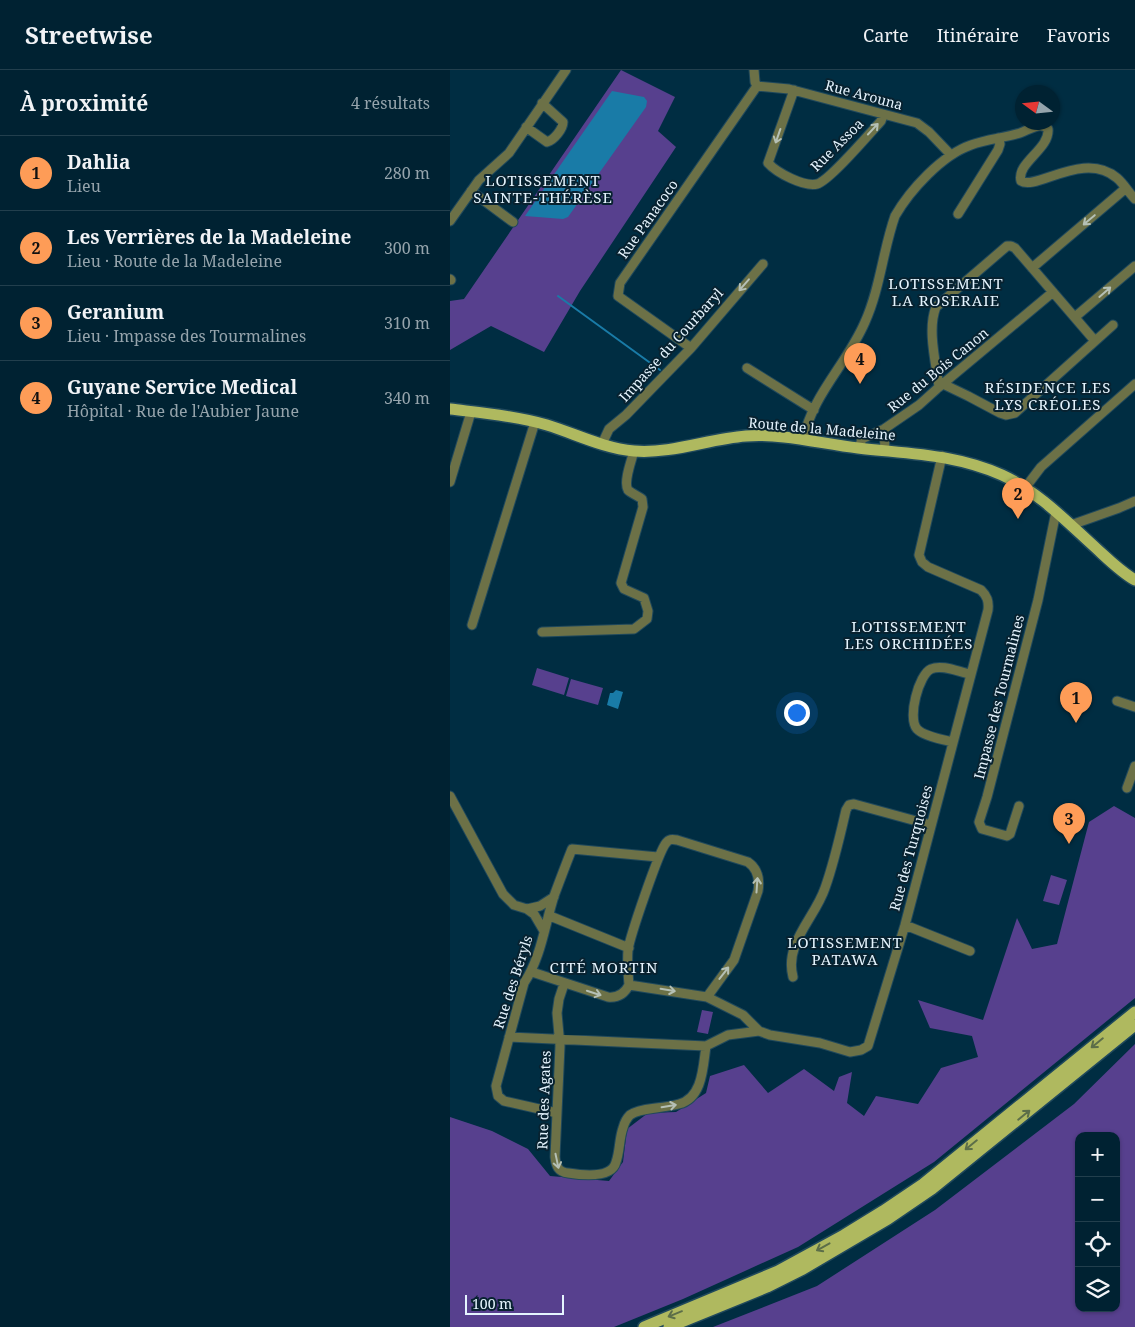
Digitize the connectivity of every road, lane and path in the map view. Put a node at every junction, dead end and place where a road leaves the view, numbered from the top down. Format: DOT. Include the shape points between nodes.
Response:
graph roads {
  1 [pos="566,70"];
  2 [pos="754,70"];
  3 [pos="757,86"];
  4 [pos="794,90"];
  5 [pos="542,103"];
  6 [pos="883,115"];
  7 [pos="526,127"];
  8 [pos="998,138"];
  9 [pos="951,155"];
  10 [pos="1126,188"];
  11 [pos="471,191"];
  12 [pos="1135,199"];
  13 [pos="958,214"];
  14 [pos="450,221"];
  15 [pos="513,222"];
  16 [pos="762,264"];
  17 [pos="1135,266"];
  18 [pos="1032,268"];
  19 [pos="1053,292"];
  20 [pos="1075,317"];
  21 [pos="1113,325"];
  22 [pos="1095,341"];
  23 [pos="691,348"];
  24 [pos="748,368"];
  25 [pos="1135,384"];
  26 [pos="941,385"];
  27 [pos="450,410"];
  28 [pos="814,410"];
  29 [pos="471,412"];
  30 [pos="534,422"];
  31 [pos="884,429"];
  32 [pos="803,440"];
  33 [pos="602,444"];
  34 [pos="859,448"];
  35 [pos="885,450"];
  36 [pos="634,451"];
  37 [pos="942,456"];
  38 [pos="450,482"];
  39 [pos="1026,488"];
  40 [pos="1135,500"];
  41 [pos="1056,512"];
  42 [pos="1071,525"];
  43 [pos="1105,557"];
  44 [pos="1135,575"];
  45 [pos="1135,580"];
  46 [pos="472,625"];
  47 [pos="542,632"];
  48 [pos="970,674"];
  49 [pos="1117,701"];
  50 [pos="1135,707"];
  51 [pos="953,742"];
  52 [pos="1135,766"];
  53 [pos="1127,788"];
  54 [pos="450,796"];
  55 [pos="1019,806"];
  56 [pos="931,825"];
  57 [pos="658,858"];
  58 [pos="554,898"];
  59 [pos="527,910"];
  60 [pos="550,916"];
  61 [pos="905,925"];
  62 [pos="544,931"];
  63 [pos="628,948"];
  64 [pos="970,951"];
  65 [pos="532,972"];
  66 [pos="793,977"];
  67 [pos="564,984"];
  68 [pos="629,985"];
  69 [pos="707,996"];
  70 [pos="1135,1012"];
  71 [pos="1135,1025"];
  72 [pos="759,1031"];
  73 [pos="509,1037"];
  74 [pos="559,1038"];
  75 [pos="706,1046"];
  76 [pos="557,1113"];
  77 [pos="644,1327"];
  78 [pos="669,1327"];
  1 -- 5 [label="street"];
  2 -- 3 [label="street"];
  3 -- 4 [label="street, Rue Arouna"];
  3 -- 23 [label="street, Rue Panacoco" via="620,283 618,296"];
  4 -- 6 [label="street, Rue Arouna"];
  4 -- 6 [label="street, Rue Assoa, one-way" via="768,163 782,174 805,183 818,184 829,175 881,121"];
  5 -- 7 [label="street"];
  5 -- 7 [label="street" via="563,122 562,128 547,142"];
  6 -- 9 [label="street, Rue Arouna" via="920,125"];
  7 -- 11 [label="street" via="509,153"];
  8 -- 9 [label="street" via="971,145"];
  8 -- 10 [label="street" via="1039,125 1048,128 1047,139 1022,170 1021,181 1025,183 1056,173 1094,168 1108,172"];
  8 -- 13 [label="street" via="998,150"];
  9 -- 28 [label="street" via="914,189 895,216 865,324"];
  10 -- 12 [label="street"];
  10 -- 18 [label="street, one-way"];
  11 -- 14 [label="street"];
  11 -- 15 [label="street"];
  16 -- 23 [label="street, Impasse du Courbaryl, one-way"];
  20 -- 17 [label="street, one-way"];
  18 -- 19 [label="street"];
  18 -- 26 [label="street" via="1016,248 1005,247 936,307 932,331"];
  19 -- 20 [label="street"];
  19 -- 26 [label="street, Rue du Bois Canon"];
  20 -- 22 [label="street"];
  21 -- 22 [label="street"];
  22 -- 26 [label="street" via="1015,413 1000,413"];
  23 -- 33 [label="street, Impasse du Courbaryl" via="609,429"];
  24 -- 28 [label="street"];
  25 -- 39 [label="street" via="1041,467"];
  26 -- 31 [label="street, Rue du Bois Canon" via="919,406"];
  27 -- 29 [label="main road, Route de la Madeleine"];
  28 -- 32 [label="street"];
  29 -- 30 [label="main road, Route de la Madeleine"];
  29 -- 38 [label="street"];
  30 -- 33 [label="main road, Route de la Madeleine"];
  30 -- 46 [label="street"];
  31 -- 34 [label="street, Rue du Bois Canon" via="862,439"];
  31 -- 35 [label="street, Rue du Bois Canon"];
  32 -- 34 [label="main road, Route de la Madeleine"];
  32 -- 36 [label="main road, Route de la Madeleine" via="748,436 666,450"];
  33 -- 36 [label="main road, Route de la Madeleine"];
  34 -- 35 [label="main road, Route de la Madeleine"];
  35 -- 37 [label="main road, Route de la Madeleine"];
  36 -- 47 [label="street" via="627,486 629,491 640,497 643,507 622,583 624,589 644,598 647,618 634,629"];
  37 -- 39 [label="main road, Route de la Madeleine" via="990,470"];
  37 -- 48 [label="street, Rue des Turquoises" via="919,555 928,567 986,595 988,610"];
  39 -- 41 [label="main road, Route de la Madeleine"];
  40 -- 42 [label="street"];
  41 -- 42 [label="main road, Route de la Madeleine"];
  41 -- 55 [label="street, Impasse des Tourmalines" via="1038,600 980,826 1007,836"];
  42 -- 43 [label="main road, Route de la Madeleine"];
  43 -- 44 [label="main road, Route de la Madeleine"];
  43 -- 45 [label="main road, Route de la Madeleine"];
  48 -- 51 [label="street, Rue des Turquoises"];
  48 -- 51 [label="street" via="936,668 925,673 921,680 914,709 915,727"];
  49 -- 50 [label="street"];
  51 -- 56 [label="street, Rue des Turquoises"];
  52 -- 53 [label="street"];
  54 -- 59 [label="street" via="503,894 514,905"];
  56 -- 61 [label="street, Rue des Turquoises"];
  56 -- 66 [label="street" via="849,805 825,889 793,952 790,964"];
  57 -- 58 [label="street, Rue des Béryls" via="572,848"];
  57 -- 63 [label="street"];
  69 -- 57 [label="street, one-way" via="734,960 758,890 757,873 748,862 672,839 666,842"];
  58 -- 59 [label="street"];
  58 -- 60 [label="street, Rue des Béryls"];
  59 -- 62 [label="street" via="534,914"];
  60 -- 62 [label="street, Rue des Béryls"];
  60 -- 63 [label="street"];
  61 -- 64 [label="street"];
  61 -- 72 [label="street, Rue des Turquoises" via="869,1044 865,1048 850,1052"];
  62 -- 65 [label="street, Rue des Béryls"];
  63 -- 68 [label="street"];
  65 -- 67 [label="street"];
  65 -- 73 [label="street, Rue des Béryls" via="524,983"];
  67 -- 68 [label="street, one-way" via="612,998"];
  67 -- 74 [label="street, Rue des Agates" via="557,1008"];
  68 -- 69 [label="street, one-way"];
  69 -- 72 [label="street" via="743,1015"];
  70 -- 77 [label="main road, one-way" via="923,1184 883,1211 770,1275"];
  78 -- 71 [label="main road, one-way" via="796,1273 888,1219 932,1189"];
  72 -- 75 [label="street, Rue des Turquoises" via="728,1035"];
  73 -- 74 [label="street, Rue des Turquoises"];
  73 -- 76 [label="street, Rue des Béryls" via="496,1082 498,1096 504,1101"];
  74 -- 75 [label="street, Rue des Turquoises"];
  74 -- 76 [label="street, Rue des Agates"];
  76 -- 75 [label="street, Rue des Agates, one-way" via="556,1157 559,1170 575,1174 607,1172 616,1163 622,1131 630,1116 679,1104 695,1094"];
}
